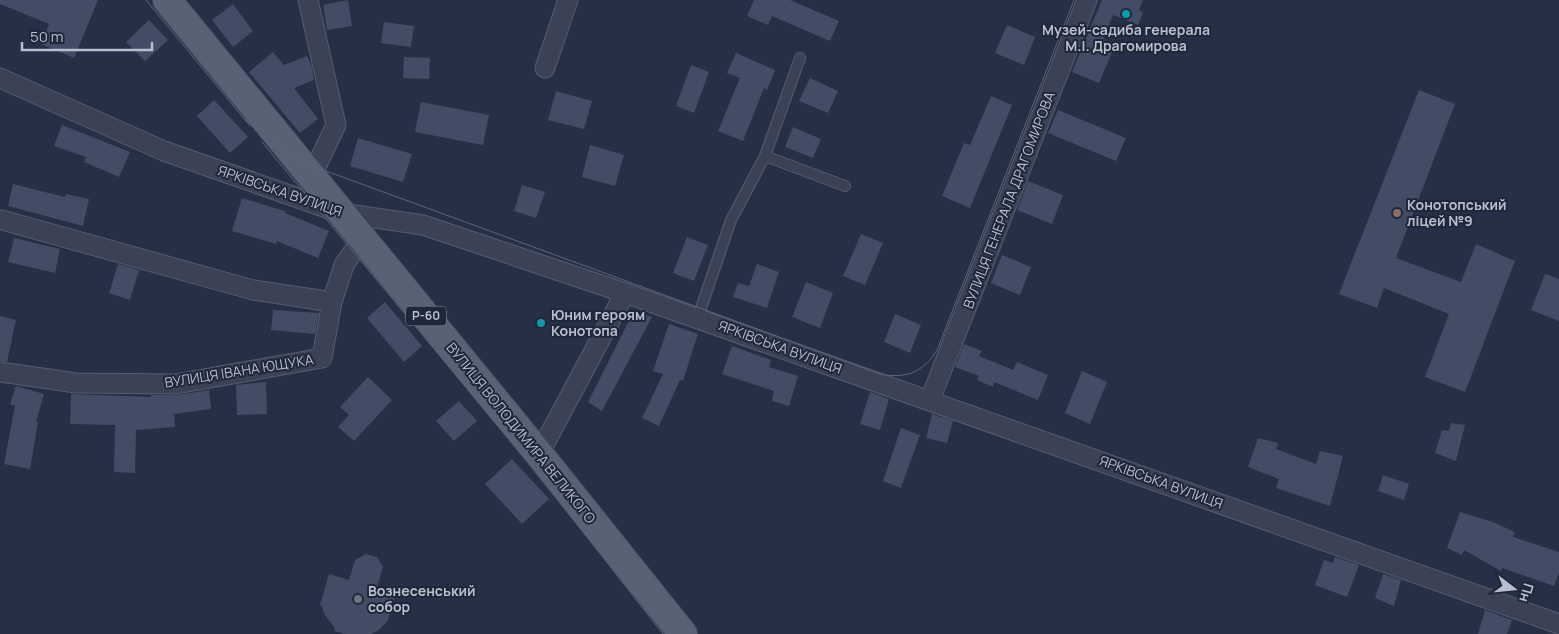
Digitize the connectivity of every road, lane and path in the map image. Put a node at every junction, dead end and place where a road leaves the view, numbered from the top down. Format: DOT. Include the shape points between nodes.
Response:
graph roads {
  1 [pos="167,0"];
  2 [pos="308,0"];
  3 [pos="568,0"];
  4 [pos="1087,0"];
  5 [pos="800,58"];
  6 [pos="545,68"];
  7 [pos="0,78"];
  8 [pos="765,156"];
  9 [pos="311,177"];
  10 [pos="844,186"];
  11 [pos="341,213"];
  12 [pos="2,220"];
  13 [pos="362,239"];
  14 [pos="625,293"];
  15 [pos="332,302"];
  16 [pos="698,317"];
  17 [pos="0,372"];
  18 [pos="930,400"];
  19 [pos="539,454"];
  20 [pos="1559,624"];
  21 [pos="683,634"];
  1 -- 9 [label="main road, ВУЛИЦЯ ВОЛОДИМИРА ВЕЛИКОГО / Р-60"];
  2 -- 9 [label="street" via="336,126"];
  3 -- 6 [label="street"];
  4 -- 18 [label="street, ВУЛИЦЯ ГЕНЕРАЛА ДРАГОМИРОВА"];
  5 -- 8 [label="lane"];
  7 -- 11 [label="street, ЯРКІВСЬКА ВУЛИЦЯ" via="164,151"];
  8 -- 10 [label="lane"];
  8 -- 16 [label="lane" via="731,220"];
  9 -- 11 [label="main road, ВУЛИЦЯ ВОЛОДИМИРА ВЕЛИКОГО / Р-60"];
  11 -- 13 [label="main road, ВУЛИЦЯ ВОЛОДИМИРА ВЕЛИКОГО / Р-60"];
  11 -- 14 [label="street, ЯРКІВСЬКА ВУЛИЦЯ" via="423,225"];
  12 -- 15 [label="street" via="253,290"];
  13 -- 15 [label="street, ВУЛИЦЯ ІВАНА ЮЩУКА" via="344,265"];
  13 -- 19 [label="main road, ВУЛИЦЯ ВОЛОДИМИРА ВЕЛИКОГО / Р-60"];
  14 -- 16 [label="street, ЯРКІВСЬКА ВУЛИЦЯ"];
  14 -- 19 [label="street"];
  15 -- 17 [label="street, ВУЛИЦЯ ІВАНА ЮЩУКА" via="322,358 176,384 76,383"];
  16 -- 18 [label="street, ЯРКІВСЬКА ВУЛИЦЯ"];
  18 -- 20 [label="street, ЯРКІВСЬКА ВУЛИЦЯ"];
  19 -- 21 [label="main road, ВУЛИЦЯ ВОЛОДИМИРА ВЕЛИКОГО / Р-60"];
}
